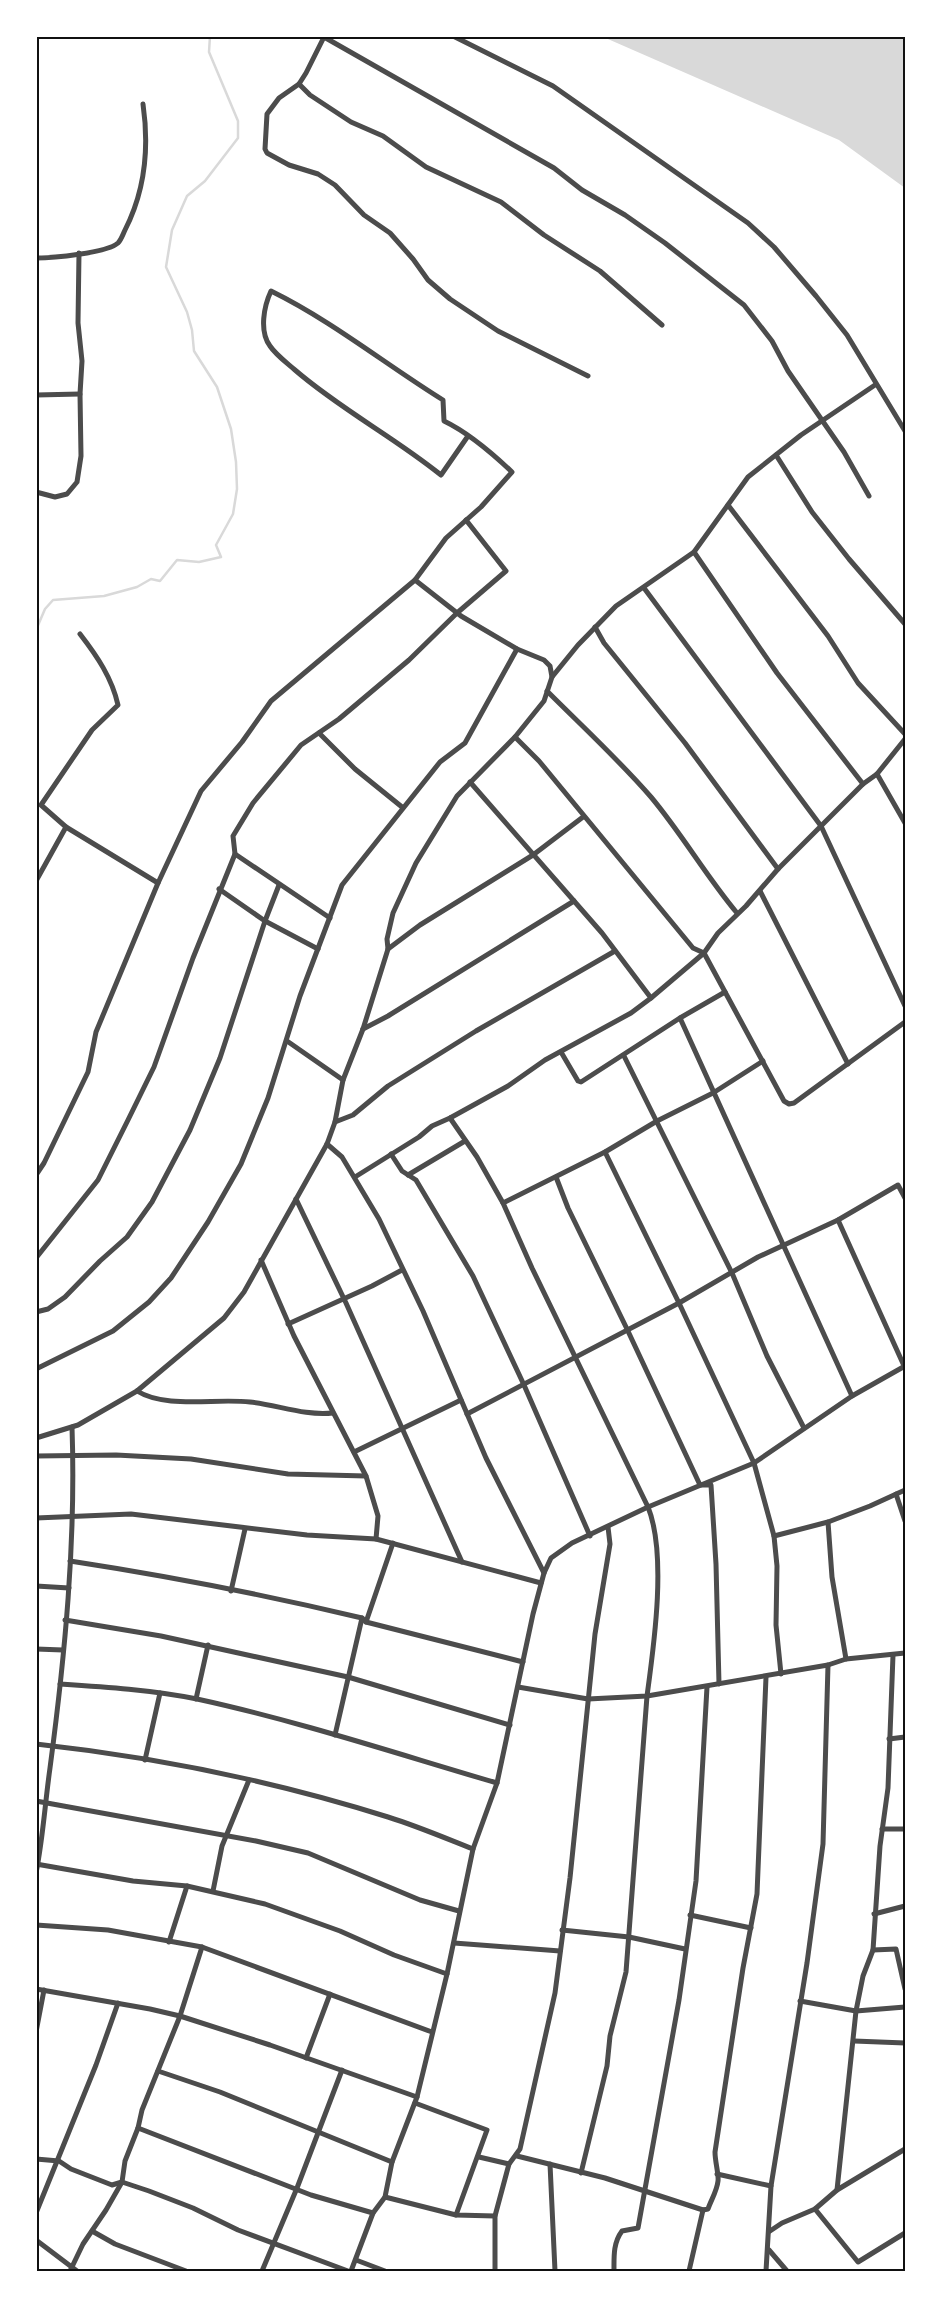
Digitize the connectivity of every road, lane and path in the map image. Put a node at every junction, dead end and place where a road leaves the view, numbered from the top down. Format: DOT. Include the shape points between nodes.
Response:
graph roads {
  1 [pos="453,36"];
  2 [pos="299,84"];
  3 [pos="143,104"];
  4 [pos="79,253"];
  5 [pos="36,258"];
  6 [pos="662,325"];
  7 [pos="588,376"];
  8 [pos="875,385"];
  9 [pos="80,394"];
  10 [pos="36,395"];
  11 [pos="905,417"];
  12 [pos="899,420"];
  13 [pos="824,421"];
  14 [pos="905,432"];
  15 [pos="468,436"];
  16 [pos="776,455"];
  17 [pos="36,492"];
  18 [pos="869,496"];
  19 [pos="728,505"];
  20 [pos="466,520"];
  21 [pos="694,552"];
  22 [pos="415,580"];
  23 [pos="644,588"];
  24 [pos="457,613"];
  25 [pos="905,624"];
  26 [pos="594,627"];
  27 [pos="80,634"];
  28 [pos="517,649"];
  29 [pos="552,677"];
  30 [pos="547,691"];
  31 [pos="319,733"];
  32 [pos="905,734"];
  33 [pos="515,737"];
  34 [pos="905,739"];
  35 [pos="877,774"];
  36 [pos="470,782"];
  37 [pos="863,784"];
  38 [pos="402,807"];
  39 [pos="584,817"];
  40 [pos="905,823"];
  41 [pos="821,826"];
  42 [pos="66,827"];
  43 [pos="235,854"];
  44 [pos="533,855"];
  45 [pos="778,869"];
  46 [pos="36,881"];
  47 [pos="158,883"];
  48 [pos="279,885"];
  49 [pos="219,889"];
  50 [pos="760,891"];
  51 [pos="574,901"];
  52 [pos="736,914"];
  53 [pos="330,918"];
  54 [pos="265,921"];
  55 [pos="318,949"];
  56 [pos="388,949"];
  57 [pos="615,951"];
  58 [pos="704,953"];
  59 [pos="725,992"];
  60 [pos="651,998"];
  61 [pos="905,1006"];
  62 [pos="680,1018"];
  63 [pos="905,1022"];
  64 [pos="363,1029"];
  65 [pos="287,1041"];
  66 [pos="561,1052"];
  67 [pos="624,1056"];
  68 [pos="763,1062"];
  69 [pos="848,1064"];
  70 [pos="343,1080"];
  71 [pos="713,1092"];
  72 [pos="450,1118"];
  73 [pos="656,1121"];
  74 [pos="335,1122"];
  75 [pos="465,1141"];
  76 [pos="327,1144"];
  77 [pos="605,1152"];
  78 [pos="391,1154"];
  79 [pos="36,1175"];
  80 [pos="407,1176"];
  81 [pos="355,1177"];
  82 [pos="556,1177"];
  83 [pos="905,1198"];
  84 [pos="296,1199"];
  85 [pos="503,1203"];
  86 [pos="838,1220"];
  87 [pos="784,1246"];
  88 [pos="36,1258"];
  89 [pos="261,1260"];
  90 [pos="402,1270"];
  91 [pos="732,1273"];
  92 [pos="344,1298"];
  93 [pos="679,1303"];
  94 [pos="36,1312"];
  95 [pos="288,1324"];
  96 [pos="628,1329"];
  97 [pos="575,1358"];
  98 [pos="904,1367"];
  99 [pos="36,1369"];
  100 [pos="524,1385"];
  101 [pos="137,1391"];
  102 [pos="852,1396"];
  103 [pos="461,1400"];
  104 [pos="333,1413"];
  105 [pos="467,1414"];
  106 [pos="72,1427"];
  107 [pos="403,1427"];
  108 [pos="804,1428"];
  109 [pos="36,1438"];
  110 [pos="354,1452"];
  111 [pos="73,1455"];
  112 [pos="36,1456"];
  113 [pos="754,1463"];
  114 [pos="366,1476"];
  115 [pos="700,1485"];
  116 [pos="905,1490"];
  117 [pos="896,1494"];
  118 [pos="648,1507"];
  119 [pos="72,1517"];
  120 [pos="36,1518"];
  121 [pos="905,1521"];
  122 [pos="828,1522"];
  123 [pos="608,1527"];
  124 [pos="245,1528"];
  125 [pos="590,1536"];
  126 [pos="774,1536"];
  127 [pos="376,1539"];
  128 [pos="393,1543"];
  129 [pos="70,1561"];
  130 [pos="462,1562"];
  131 [pos="544,1573"];
  132 [pos="541,1583"];
  133 [pos="36,1586"];
  134 [pos="69,1588"];
  135 [pos="231,1591"];
  136 [pos="65,1620"];
  137 [pos="364,1620"];
  138 [pos="208,1646"];
  139 [pos="36,1649"];
  140 [pos="63,1650"];
  141 [pos="905,1653"];
  142 [pos="893,1655"];
  143 [pos="846,1659"];
  144 [pos="524,1662"];
  145 [pos="828,1665"];
  146 [pos="781,1674"];
  147 [pos="348,1677"];
  148 [pos="766,1677"];
  149 [pos="60,1684"];
  150 [pos="719,1684"];
  151 [pos="518,1687"];
  152 [pos="707,1687"];
  153 [pos="160,1693"];
  154 [pos="647,1696"];
  155 [pos="196,1699"];
  156 [pos="588,1699"];
  157 [pos="510,1725"];
  158 [pos="335,1735"];
  159 [pos="905,1737"];
  160 [pos="889,1739"];
  161 [pos="36,1744"];
  162 [pos="53,1746"];
  163 [pos="145,1760"];
  164 [pos="249,1780"];
  165 [pos="498,1783"];
  166 [pos="36,1801"];
  167 [pos="45,1802"];
  168 [pos="882,1829"];
  169 [pos="905,1829"];
  170 [pos="226,1835"];
  171 [pos="473,1849"];
  172 [pos="37,1864"];
  173 [pos="36,1873"];
  174 [pos="187,1886"];
  175 [pos="213,1891"];
  176 [pos="905,1906"];
  177 [pos="459,1911"];
  178 [pos="874,1914"];
  179 [pos="690,1915"];
  180 [pos="36,1925"];
  181 [pos="751,1928"];
  182 [pos="562,1930"];
  183 [pos="630,1937"];
  184 [pos="169,1942"];
  185 [pos="454,1943"];
  186 [pos="202,1947"];
  187 [pos="685,1949"];
  188 [pos="872,1950"];
  189 [pos="560,1951"];
  190 [pos="447,1974"];
  191 [pos="36,1989"];
  192 [pos="905,1989"];
  193 [pos="44,1990"];
  194 [pos="330,1994"];
  195 [pos="800,2001"];
  196 [pos="118,2003"];
  197 [pos="905,2007"];
  198 [pos="856,2011"];
  199 [pos="180,2016"];
  200 [pos="36,2032"];
  201 [pos="432,2032"];
  202 [pos="854,2041"];
  203 [pos="905,2043"];
  204 [pos="306,2058"];
  205 [pos="342,2070"];
  206 [pos="158,2071"];
  207 [pos="417,2097"];
  208 [pos="415,2103"];
  209 [pos="138,2128"];
  210 [pos="318,2132"];
  211 [pos="905,2149"];
  212 [pos="517,2156"];
  213 [pos="479,2157"];
  214 [pos="36,2159"];
  215 [pos="58,2161"];
  216 [pos="392,2162"];
  217 [pos="509,2164"];
  218 [pos="550,2164"];
  219 [pos="581,2174"];
  220 [pos="717,2174"];
  221 [pos="122,2182"];
  222 [pos="771,2186"];
  223 [pos="297,2188"];
  224 [pos="837,2190"];
  225 [pos="645,2193"];
  226 [pos="385,2197"];
  227 [pos="815,2209"];
  228 [pos="703,2210"];
  229 [pos="36,2213"];
  230 [pos="373,2213"];
  231 [pos="456,2216"];
  232 [pos="495,2216"];
  233 [pos="92,2231"];
  234 [pos="770,2231"];
  235 [pos="905,2233"];
  236 [pos="36,2240"];
  237 [pos="273,2244"];
  238 [pos="769,2250"];
  239 [pos="356,2260"];
  240 [pos="73,2270"];
  241 [pos="186,2271"];
  242 [pos="262,2271"];
  243 [pos="349,2271"];
  244 [pos="385,2271"];
  245 [pos="495,2271"];
  246 [pos="554,2271"];
  247 [pos="614,2271"];
  248 [pos="689,2271"];
  249 [pos="766,2271"];
  250 [pos="787,2271"];
  1 -- 8 [label="street" via="553,86 748,223 774,247 816,296 847,336"];
  2 -- 6 [label="street" via="350,122 383,136 426,167 501,202 600,271"];
  2 -- 7 [label="street" via="279,98 267,114 264,149 267,153 289,165 318,174 335,185 364,215 390,233 428,280 450,299 498,331"];
  2 -- 13 [label="street" via="324,37 554,168 666,244 744,305 772,341 788,371"];
  3 -- 4 [label="street" via="146,159 133,214 119,243 106,249"];
  4 -- 5 [label="street"];
  4 -- 9 [label="street"];
  8 -- 12 [label="street"];
  8 -- 13 [label="street"];
  9 -- 10 [label="street"];
  9 -- 17 [label="street" via="81,456 77,482 67,494 55,497"];
  11 -- 12 [label="street"];
  12 -- 14 [label="street"];
  13 -- 16 [label="street"];
  13 -- 18 [label="street"];
  15 -- 15 [label="street" via="444,421 443,400 403,376 377,355 271,291 264,316 269,346 313,386 413,452 441,475"];
  15 -- 20 [label="street" via="512,472"];
  16 -- 19 [label="street" via="748,477"];
  16 -- 25 [label="street" via="812,512"];
  19 -- 21 [label="street"];
  19 -- 32 [label="street" via="828,636 858,683"];
  20 -- 22 [label="street" via="446,538"];
  20 -- 24 [label="street" via="506,571"];
  21 -- 23 [label="street"];
  21 -- 37 [label="street" via="778,673"];
  22 -- 24 [label="street"];
  22 -- 47 [label="street" via="271,701 201,791"];
  23 -- 26 [label="street" via="616,606"];
  23 -- 41 [label="street"];
  24 -- 28 [label="street"];
  24 -- 31 [label="street" via="409,660"];
  26 -- 29 [label="street"];
  26 -- 45 [label="street"];
  27 -- 42 [label="street" via="101,662 118,705 92,730 41,805"];
  28 -- 29 [label="street" via="544,660 550,666"];
  28 -- 38 [label="street" via="465,743 440,762"];
  29 -- 30 [label="street"];
  30 -- 33 [label="street" via="544,701"];
  30 -- 52 [label="street" via="651,797"];
  31 -- 38 [label="street"];
  31 -- 43 [label="street" via="301,745 253,803 233,836"];
  33 -- 36 [label="street"];
  33 -- 39 [label="street"];
  34 -- 35 [label="street"];
  35 -- 37 [label="street"];
  35 -- 40 [label="street"];
  36 -- 44 [label="street"];
  36 -- 56 [label="street" via="457,796 416,863 393,913"];
  37 -- 41 [label="street"];
  38 -- 53 [label="street" via="342,885"];
  39 -- 44 [label="street"];
  39 -- 58 [label="street" via="692,948"];
  41 -- 45 [label="street"];
  41 -- 61 [label="street"];
  42 -- 46 [label="street"];
  42 -- 47 [label="street"];
  43 -- 48 [label="street"];
  43 -- 49 [label="street"];
  44 -- 51 [label="street"];
  44 -- 56 [label="street" via="420,925"];
  45 -- 50 [label="street"];
  47 -- 79 [label="street" via="96,1032 88,1072"];
  48 -- 53 [label="street"];
  48 -- 54 [label="street"];
  49 -- 54 [label="street"];
  49 -- 88 [label="street" via="154,1067 124,1128 98,1180"];
  50 -- 52 [label="street"];
  50 -- 69 [label="street"];
  51 -- 57 [label="street"];
  51 -- 64 [label="street"];
  52 -- 58 [label="street"];
  53 -- 55 [label="street"];
  54 -- 55 [label="street"];
  54 -- 94 [label="street" via="220,1058 190,1130 152,1202 127,1238 65,1296 48,1309"];
  55 -- 65 [label="street"];
  56 -- 64 [label="street"];
  57 -- 60 [label="street"];
  57 -- 74 [label="street" via="468,1036 388,1086 353,1115"];
  58 -- 59 [label="street"];
  58 -- 60 [label="street"];
  59 -- 62 [label="street"];
  59 -- 68 [label="street"];
  60 -- 66 [label="street"];
  62 -- 67 [label="street"];
  62 -- 71 [label="street"];
  63 -- 69 [label="street"];
  64 -- 70 [label="street"];
  65 -- 70 [label="street"];
  65 -- 99 [label="street" via="241,1164 171,1278 149,1302 113,1331"];
  66 -- 67 [label="street" via="581,1082"];
  66 -- 72 [label="street"];
  67 -- 73 [label="street"];
  68 -- 69 [label="street" via="784,1101 789,1104"];
  68 -- 71 [label="street"];
  70 -- 74 [label="street"];
  71 -- 73 [label="street"];
  71 -- 87 [label="street"];
  72 -- 75 [label="street"];
  72 -- 78 [label="street" via="432,1126"];
  73 -- 77 [label="street"];
  73 -- 91 [label="street"];
  74 -- 76 [label="street"];
  75 -- 80 [label="street"];
  75 -- 85 [label="street"];
  76 -- 81 [label="street" via="342,1157"];
  76 -- 84 [label="street"];
  77 -- 82 [label="street"];
  77 -- 93 [label="street"];
  78 -- 80 [label="street"];
  78 -- 81 [label="street"];
  80 -- 100 [label="street" via="416,1180 473,1276"];
  81 -- 90 [label="street"];
  82 -- 85 [label="street"];
  82 -- 96 [label="street" via="583,1240"];
  83 -- 86 [label="street" via="898,1185"];
  84 -- 89 [label="street"];
  84 -- 92 [label="street"];
  85 -- 97 [label="street"];
  86 -- 87 [label="street"];
  86 -- 98 [label="street"];
  87 -- 91 [label="street"];
  87 -- 102 [label="street"];
  89 -- 95 [label="street"];
  89 -- 101 [label="street" via="244,1292 224,1318"];
  90 -- 92 [label="street"];
  90 -- 103 [label="street"];
  91 -- 93 [label="street"];
  91 -- 108 [label="street" via="767,1356"];
  92 -- 95 [label="street"];
  92 -- 107 [label="street"];
  93 -- 96 [label="street"];
  93 -- 113 [label="street"];
  95 -- 104 [label="street"];
  96 -- 97 [label="street"];
  96 -- 115 [label="street"];
  97 -- 100 [label="street"];
  97 -- 118 [label="street"];
  98 -- 102 [label="street"];
  100 -- 105 [label="street"];
  100 -- 125 [label="street"];
  101 -- 104 [label="street" via="149,1398 170,1401 239,1401 318,1415"];
  101 -- 106 [label="street"];
  102 -- 108 [label="street"];
  103 -- 105 [label="street"];
  103 -- 107 [label="street"];
  104 -- 110 [label="street"];
  105 -- 131 [label="street"];
  106 -- 109 [label="street"];
  106 -- 111 [label="street"];
  107 -- 110 [label="street"];
  107 -- 130 [label="street"];
  108 -- 113 [label="street"];
  110 -- 114 [label="street"];
  111 -- 112 [label="street"];
  111 -- 114 [label="street" via="191,1458 288,1474"];
  111 -- 119 [label="street"];
  113 -- 115 [label="street"];
  113 -- 126 [label="street"];
  114 -- 127 [label="street" via="378,1516"];
  115 -- 118 [label="street"];
  115 -- 150 [label="street" via="710,1485 713,1499"];
  116 -- 117 [label="street"];
  117 -- 121 [label="street"];
  117 -- 122 [label="street"];
  118 -- 123 [label="street"];
  118 -- 154 [label="street" via="655,1524 658,1567 653,1657"];
  119 -- 120 [label="street"];
  119 -- 124 [label="street" via="132,1514"];
  119 -- 129 [label="street"];
  122 -- 126 [label="street"];
  122 -- 143 [label="street" via="832,1577"];
  123 -- 125 [label="street"];
  123 -- 156 [label="street" via="610,1544"];
  124 -- 127 [label="street"];
  124 -- 135 [label="street"];
  125 -- 131 [label="street" via="572,1543 551,1558"];
  126 -- 146 [label="street" via="776,1626"];
  127 -- 128 [label="street"];
  128 -- 130 [label="street"];
  128 -- 137 [label="street"];
  129 -- 134 [label="street"];
  129 -- 135 [label="street"];
  130 -- 132 [label="street"];
  131 -- 132 [label="street"];
  132 -- 144 [label="street"];
  133 -- 134 [label="street"];
  134 -- 136 [label="street"];
  135 -- 137 [label="street" via="309,1605"];
  136 -- 138 [label="street"];
  136 -- 140 [label="street"];
  137 -- 144 [label="street"];
  137 -- 147 [label="street"];
  138 -- 147 [label="street"];
  138 -- 155 [label="street"];
  139 -- 140 [label="street"];
  140 -- 149 [label="street"];
  141 -- 142 [label="street"];
  142 -- 143 [label="street"];
  142 -- 160 [label="street"];
  143 -- 145 [label="street"];
  144 -- 151 [label="street"];
  145 -- 146 [label="street"];
  145 -- 195 [label="street" via="823,1844"];
  146 -- 148 [label="street"];
  147 -- 157 [label="street"];
  147 -- 158 [label="street"];
  148 -- 150 [label="street"];
  148 -- 181 [label="street" via="757,1894"];
  149 -- 153 [label="street"];
  149 -- 162 [label="street"];
  150 -- 152 [label="street"];
  151 -- 156 [label="street"];
  151 -- 157 [label="street"];
  152 -- 154 [label="street"];
  152 -- 179 [label="street" via="696,1880"];
  153 -- 155 [label="street"];
  153 -- 163 [label="street"];
  154 -- 156 [label="street"];
  154 -- 183 [label="street"];
  155 -- 158 [label="street"];
  156 -- 182 [label="street"];
  157 -- 165 [label="street"];
  158 -- 165 [label="street"];
  159 -- 160 [label="street"];
  160 -- 168 [label="street" via="888,1788"];
  161 -- 162 [label="street"];
  162 -- 163 [label="street"];
  162 -- 167 [label="street"];
  163 -- 164 [label="street"];
  164 -- 170 [label="street"];
  164 -- 171 [label="street" via="390,1817"];
  165 -- 171 [label="street"];
  166 -- 167 [label="street"];
  167 -- 170 [label="street"];
  167 -- 172 [label="street"];
  168 -- 169 [label="street"];
  168 -- 178 [label="street"];
  170 -- 175 [label="street"];
  170 -- 177 [label="street" via="308,1853 420,1900"];
  171 -- 177 [label="street"];
  172 -- 173 [label="street"];
  172 -- 174 [label="street"];
  174 -- 175 [label="street"];
  174 -- 184 [label="street"];
  175 -- 190 [label="street" via="265,1904"];
  176 -- 178 [label="street"];
  177 -- 185 [label="street"];
  178 -- 188 [label="street"];
  179 -- 181 [label="street"];
  179 -- 187 [label="street"];
  180 -- 184 [label="street" via="108,1930"];
  181 -- 220 [label="street" via="742,1968 716,2152"];
  182 -- 183 [label="street"];
  182 -- 189 [label="street"];
  183 -- 187 [label="street"];
  183 -- 219 [label="street" via="626,1972"];
  184 -- 186 [label="street"];
  185 -- 189 [label="street"];
  185 -- 190 [label="street"];
  186 -- 194 [label="street"];
  186 -- 199 [label="street"];
  187 -- 225 [label="street"];
  188 -- 192 [label="street" via="896,1949"];
  188 -- 198 [label="street"];
  189 -- 212 [label="street" via="555,1993 531,2107"];
  190 -- 201 [label="street"];
  191 -- 193 [label="street"];
  193 -- 196 [label="street"];
  193 -- 200 [label="street"];
  194 -- 201 [label="street"];
  194 -- 204 [label="street"];
  195 -- 198 [label="street"];
  195 -- 222 [label="street"];
  196 -- 199 [label="street"];
  196 -- 215 [label="street"];
  197 -- 198 [label="street"];
  198 -- 202 [label="street"];
  199 -- 204 [label="street"];
  199 -- 206 [label="street"];
  201 -- 207 [label="street"];
  202 -- 203 [label="street"];
  202 -- 224 [label="street"];
  204 -- 205 [label="street"];
  205 -- 207 [label="street"];
  205 -- 210 [label="street"];
  206 -- 209 [label="street"];
  206 -- 210 [label="street"];
  207 -- 208 [label="street"];
  208 -- 213 [label="street" via="487,2130"];
  208 -- 216 [label="street"];
  209 -- 221 [label="street" via="129,2147"];
  209 -- 223 [label="street"];
  210 -- 216 [label="street"];
  210 -- 223 [label="street"];
  211 -- 224 [label="street"];
  212 -- 217 [label="street"];
  212 -- 218 [label="street"];
  213 -- 217 [label="street"];
  213 -- 231 [label="street"];
  214 -- 215 [label="street"];
  215 -- 221 [label="street" via="101,2182 112,2185"];
  215 -- 229 [label="street"];
  216 -- 226 [label="street"];
  217 -- 232 [label="street"];
  218 -- 219 [label="street"];
  218 -- 246 [label="street"];
  219 -- 225 [label="street" via="605,2178"];
  220 -- 222 [label="street"];
  220 -- 228 [label="street" via="718,2184 708,2209"];
  221 -- 233 [label="street"];
  221 -- 237 [label="street" via="193,2208"];
  222 -- 234 [label="street"];
  223 -- 230 [label="street"];
  223 -- 237 [label="street"];
  224 -- 227 [label="street"];
  225 -- 228 [label="street"];
  225 -- 247 [label="street" via="638,2228 622,2231 618,2236"];
  226 -- 230 [label="street"];
  226 -- 231 [label="street"];
  227 -- 234 [label="street"];
  227 -- 235 [label="street" via="858,2262"];
  228 -- 248 [label="street"];
  230 -- 239 [label="street"];
  231 -- 232 [label="street"];
  232 -- 245 [label="street"];
  233 -- 240 [label="street"];
  233 -- 241 [label="street" via="115,2244"];
  234 -- 238 [label="street"];
  236 -- 240 [label="street"];
  237 -- 242 [label="street"];
  237 -- 243 [label="street"];
  238 -- 249 [label="street"];
  238 -- 250 [label="street"];
  239 -- 243 [label="street"];
  239 -- 244 [label="street"];
}
